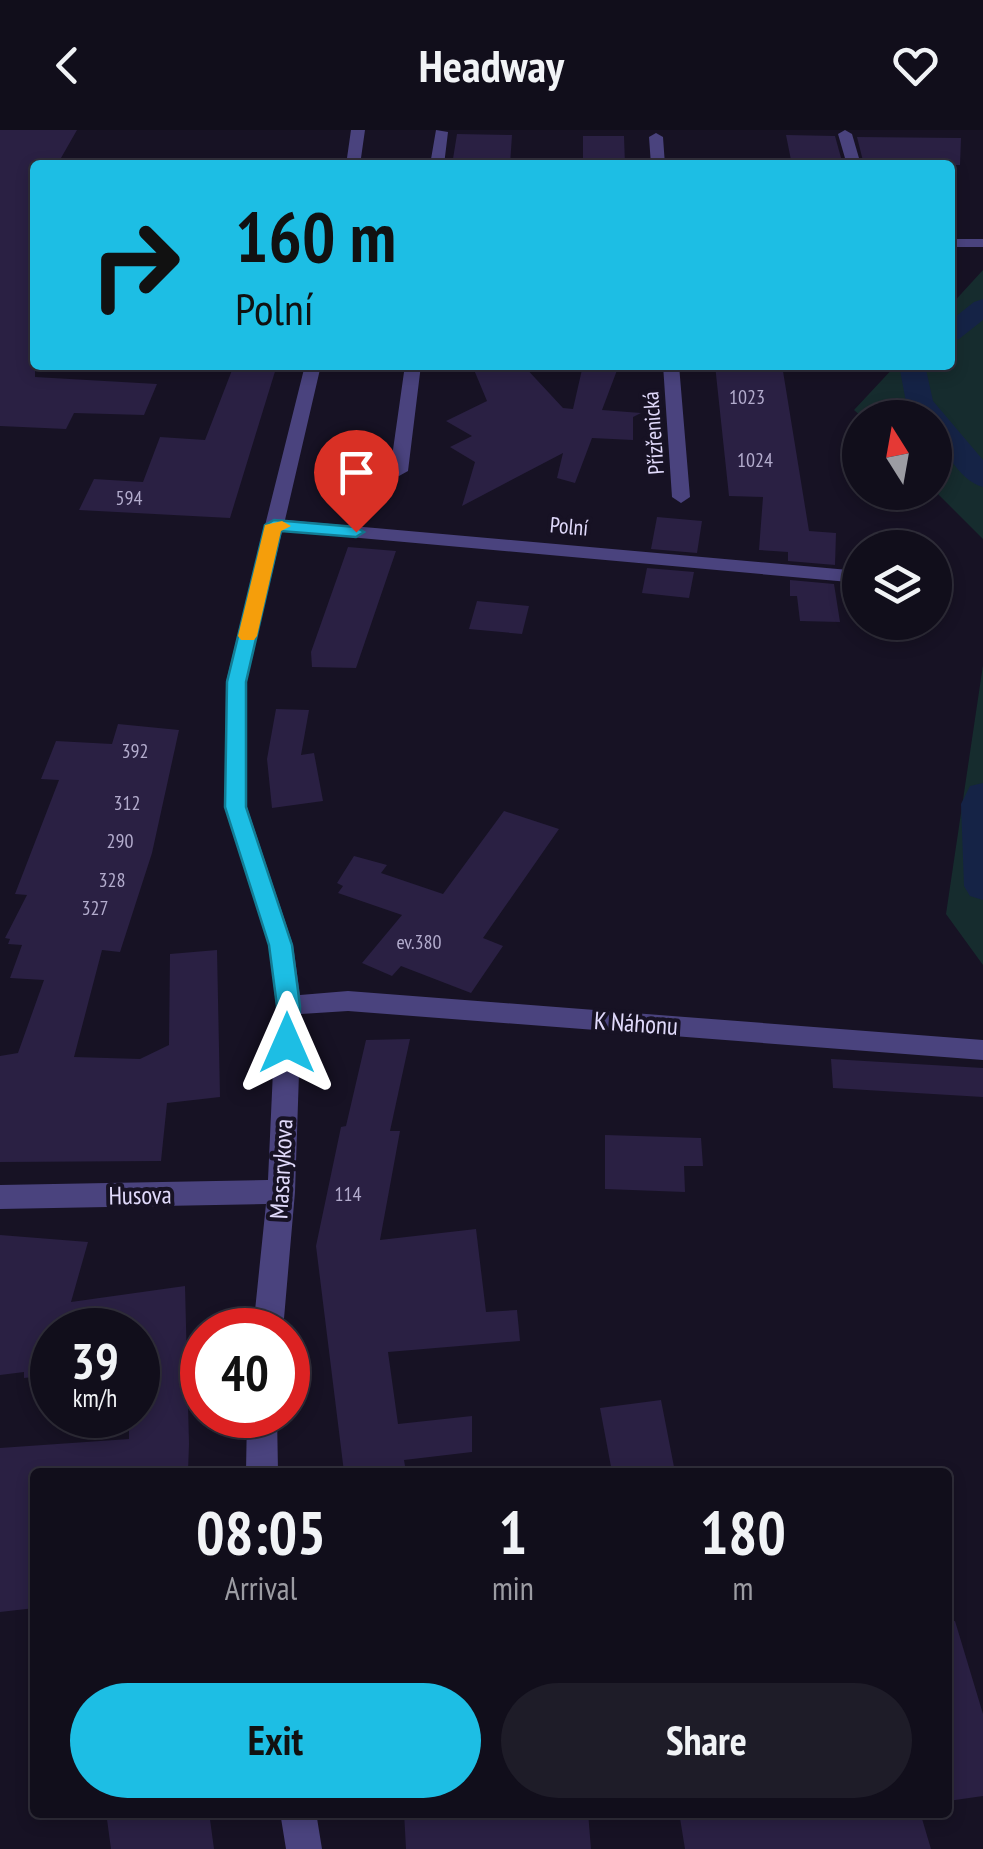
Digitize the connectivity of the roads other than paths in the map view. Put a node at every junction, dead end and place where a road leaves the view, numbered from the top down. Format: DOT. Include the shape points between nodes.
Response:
graph roads {
  1 [pos="358,130"];
  2 [pos="441,132"];
  3 [pos="845,134"];
  4 [pos="656,137"];
  5 [pos="354,160"];
  6 [pos="438,160"];
  7 [pos="658,160"];
  8 [pos="853,160"];
  9 [pos="955,243"];
  10 [pos="983,243"];
  11 [pos="313,370"];
  12 [pos="411,370"];
  13 [pos="671,370"];
  14 [pos="399,471"];
  15 [pos="680,497"];
  16 [pos="274,525"];
  17 [pos="842,574"];
  18 [pos="289,1006"];
  19 [pos="983,1050"];
  20 [pos="281,1192"];
  21 [pos="0,1197"];
  22 [pos="270,1308"];
  23 [pos="262,1438"];
  24 [pos="262,1468"];
  25 [pos="299,1818"];
  26 [pos="304,1849"];
  1 -- 5 [label="street"];
  2 -- 6 [label="street"];
  3 -- 8 [label="street"];
  4 -- 7 [label="street"];
  9 -- 10 [label="street"];
  11 -- 16 [label="street, Masarykova"];
  12 -- 14 [label="street"];
  13 -- 15 [label="street, Přízřenická"];
  16 -- 17 [label="street, Polní"];
  16 -- 18 [label="street, Masarykova" via="236,682 236,807 280,945"];
  18 -- 19 [label="street, K Náhonu" via="348,1002"];
  18 -- 20 [label="street, Masarykova"];
  20 -- 21 [label="street, Husova"];
  20 -- 22 [label="street, Masarykova"];
  23 -- 24 [label="street"];
  25 -- 26 [label="street"];
}
